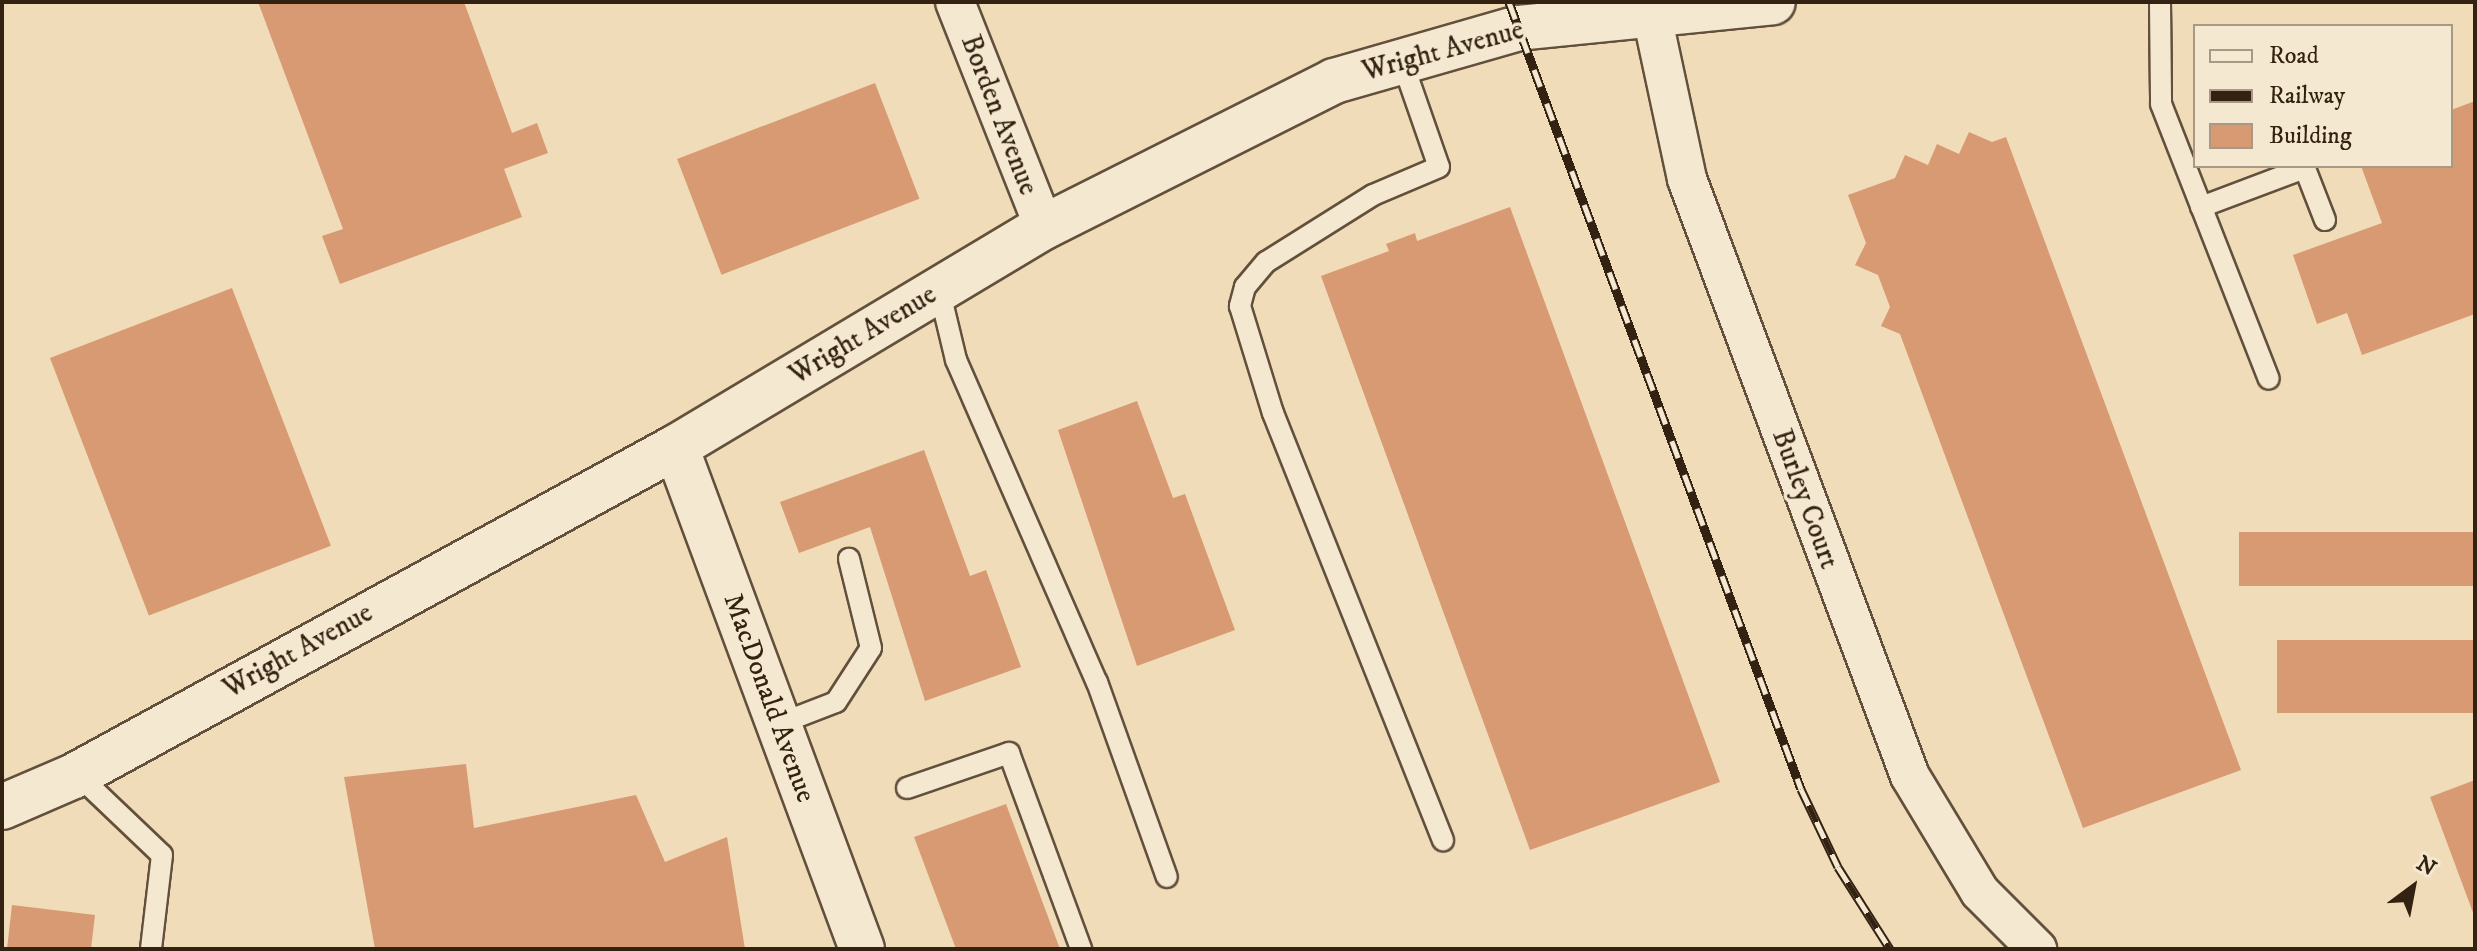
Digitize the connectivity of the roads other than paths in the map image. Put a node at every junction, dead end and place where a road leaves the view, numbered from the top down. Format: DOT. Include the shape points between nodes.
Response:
graph roads {
  1 [pos="955,2"];
  2 [pos="1773,2"];
  3 [pos="2160,2"];
  4 [pos="1706,5"];
  5 [pos="1651,11"];
  6 [pos="1401,58"];
  7 [pos="2301,168"];
  8 [pos="2304,168"];
  9 [pos="2201,207"];
  10 [pos="2325,220"];
  11 [pos="1044,227"];
  12 [pos="939,289"];
  13 [pos="2269,379"];
  14 [pos="676,447"];
  15 [pos="849,559"];
  16 [pos="779,724"];
  17 [pos="77,774"];
  18 [pos="907,788"];
  19 [pos="2,807"];
  20 [pos="1443,840"];
  21 [pos="1167,877"];
  22 [pos="151,949"];
  23 [pos="862,949"];
  24 [pos="1081,949"];
  25 [pos="2037,949"];
  1 -- 11 [label="street, Borden Avenue"];
  2 -- 4 [label="main road, Wright Avenue"];
  3 -- 9 [label="lane" via="2161,104"];
  4 -- 5 [label="main road, Wright Avenue"];
  5 -- 6 [label="main road, Wright Avenue" via="1519,28"];
  5 -- 25 [label="street, Burley Court" via="1687,179 1910,776 1980,892"];
  6 -- 11 [label="main road, Wright Avenue" via="1334,81"];
  6 -- 20 [label="lane" via="1439,167 1373,195 1266,262 1245,287 1240,306 1273,413"];
  7 -- 9 [label="lane"];
  8 -- 10 [label="lane"];
  9 -- 13 [label="lane"];
  11 -- 12 [label="main road, Wright Avenue"];
  12 -- 14 [label="main road, Wright Avenue"];
  12 -- 21 [label="lane" via="956,360 1097,682"];
  14 -- 16 [label="main road, MacDonald Avenue"];
  14 -- 17 [label="main road, Wright Avenue"];
  15 -- 16 [label="lane" via="871,648 836,702"];
  16 -- 23 [label="main road, MacDonald Avenue"];
  17 -- 19 [label="main road, Wright Avenue"];
  17 -- 22 [label="lane" via="162,855"];
  18 -- 24 [label="lane" via="1009,753"];
}
